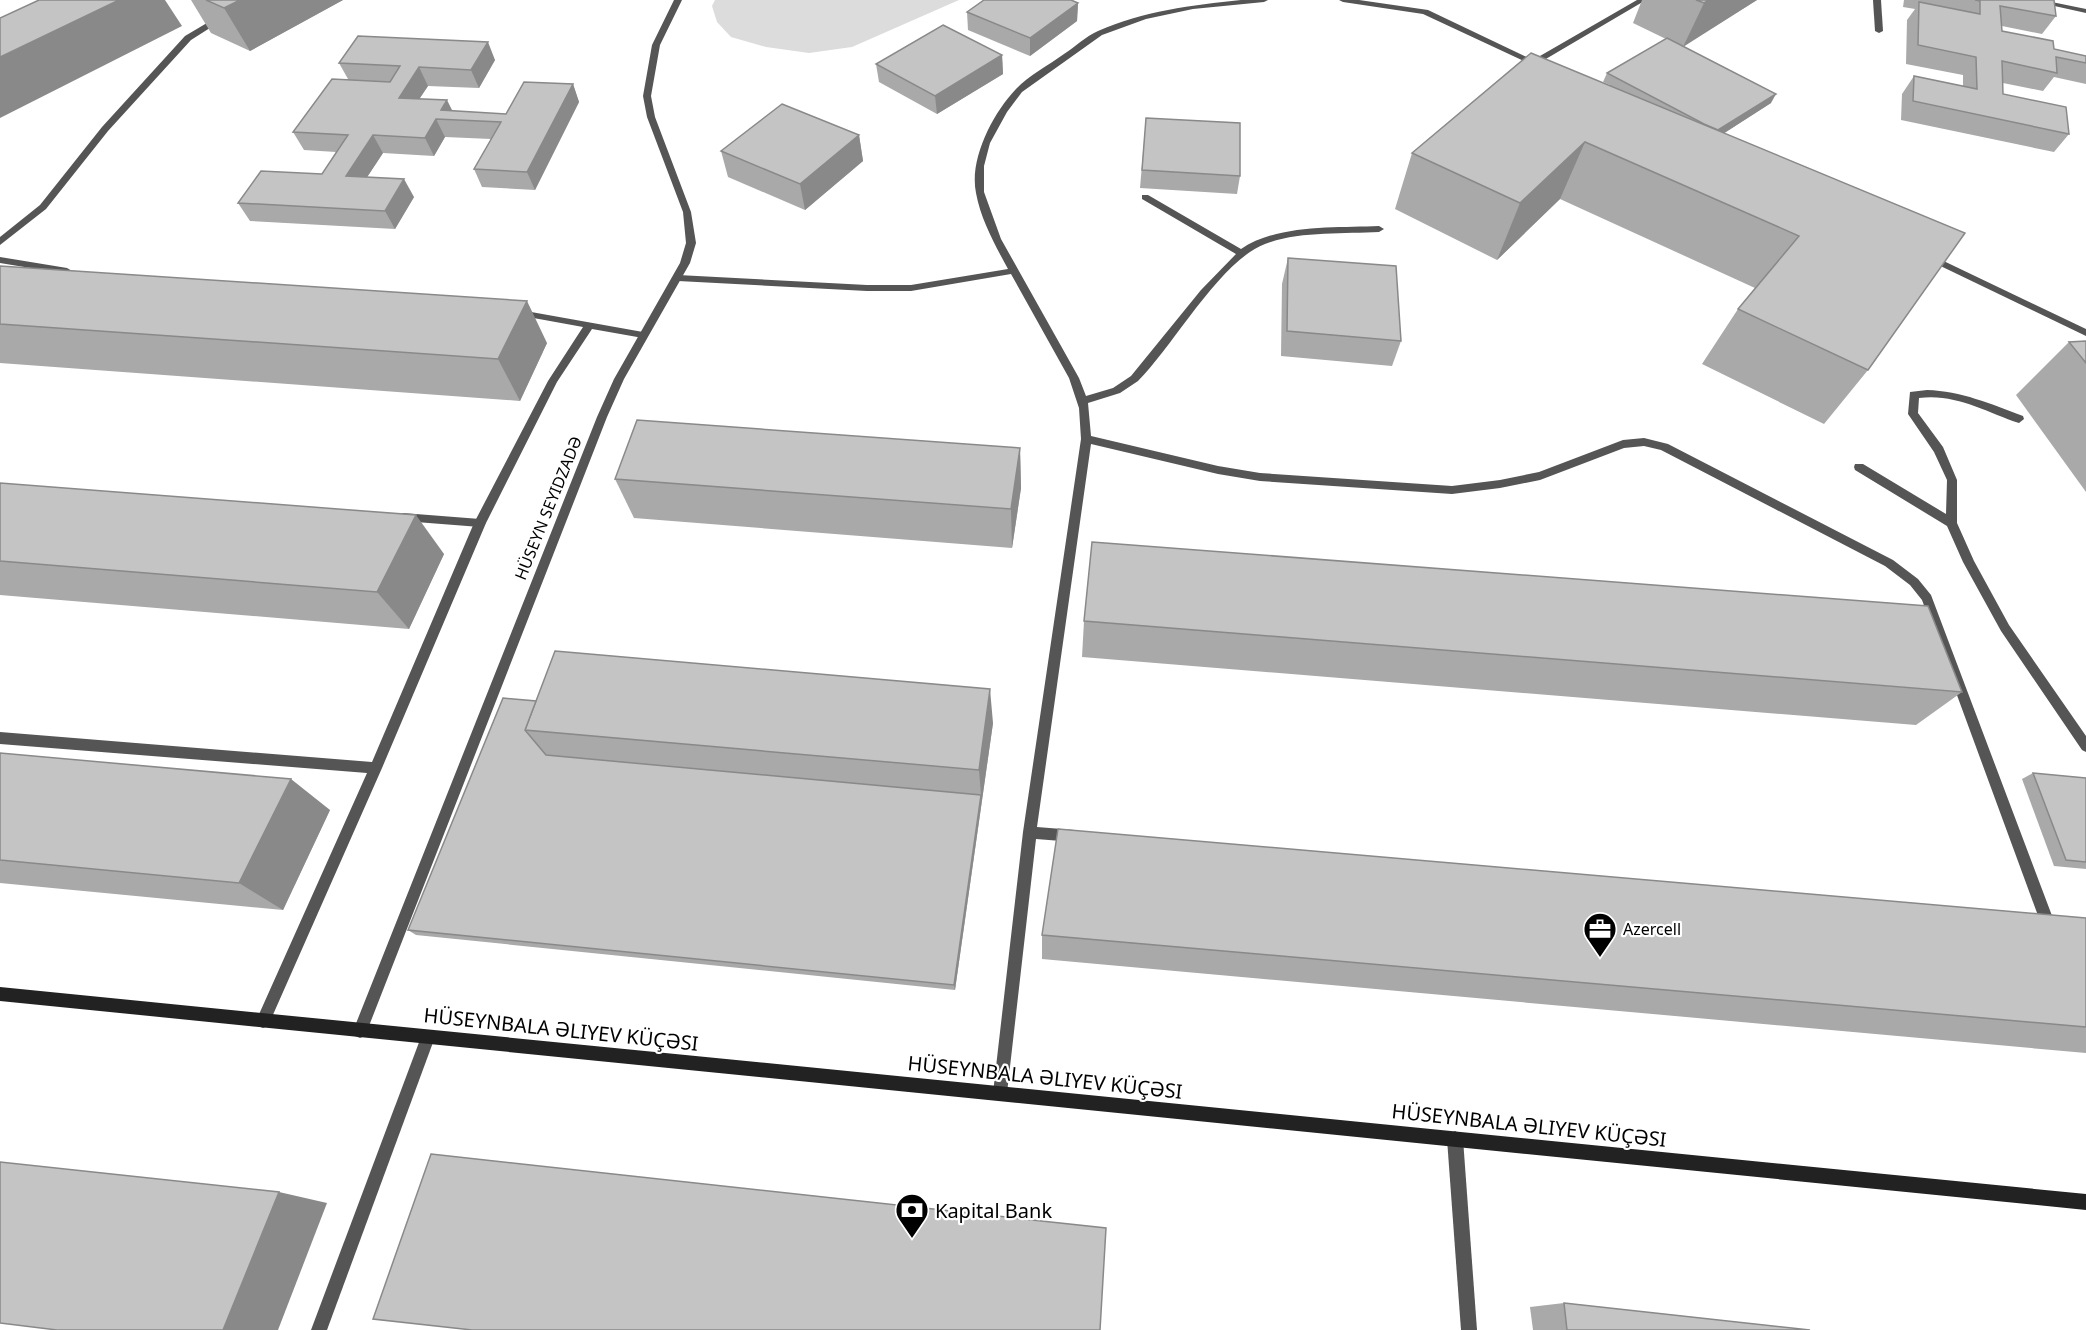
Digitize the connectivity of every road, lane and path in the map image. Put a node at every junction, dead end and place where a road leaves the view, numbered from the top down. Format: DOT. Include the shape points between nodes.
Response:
graph roads {
  1 [pos="678,0"];
  2 [pos="1264,0"];
  3 [pos="1343,0"];
  4 [pos="1642,0"];
  5 [pos="1877,0"];
  6 [pos="2031,0"];
  7 [pos="2086,11"];
  8 [pos="226,16"];
  9 [pos="1879,30"];
  10 [pos="1533,63"];
  11 [pos="1544,69"];
  12 [pos="1145,197"];
  13 [pos="1379,229"];
  14 [pos="0,242"];
  15 [pos="1916,251"];
  16 [pos="1241,253"];
  17 [pos="0,260"];
  18 [pos="1012,271"];
  19 [pos="79,273"];
  20 [pos="678,278"];
  21 [pos="508,311"];
  22 [pos="590,325"];
  23 [pos="2086,333"];
  24 [pos="643,335"];
  25 [pos="1083,400"];
  26 [pos="2019,419"];
  27 [pos="1086,439"];
  28 [pos="1859,467"];
  29 [pos="386,516"];
  30 [pos="480,523"];
  31 [pos="1951,524"];
  32 [pos="0,738"];
  33 [pos="2086,746"];
  34 [pos="376,768"];
  35 [pos="1030,832"];
  36 [pos="1089,837"];
  37 [pos="2046,921"];
  38 [pos="0,994"];
  39 [pos="263,1021"];
  40 [pos="360,1031"];
  41 [pos="428,1037"];
  42 [pos="999,1093"];
  43 [pos="1455,1139"];
  44 [pos="2085,1204"];
  45 [pos="319,1330"];
  46 [pos="1469,1330"];
  1 -- 20 [label="street, HÜSEYN SEYIDZADƏ" via="656,45 647,96 651,117 687,212 691,243"];
  2 -- 18 [label="street" via="1192,7 1124,22 1099,33 1019,90 986,143 980,166 980,192 987,216"];
  3 -- 10 [label="street" via="1425,12"];
  4 -- 10 [label="street"];
  5 -- 9 [label="street"];
  6 -- 7 [label="street"];
  8 -- 14 [label="street" via="188,38 105,129 43,207"];
  10 -- 11 [label="street"];
  12 -- 16 [label="street"];
  13 -- 16 [label="street" via="1294,235 1261,242"];
  15 -- 23 [label="street"];
  16 -- 25 [label="street" via="1128,385"];
  17 -- 19 [label="street"];
  18 -- 20 [label="street" via="910,288"];
  18 -- 25 [label="street"];
  20 -- 24 [label="street, HÜSEYN SEYIDZADƏ"];
  21 -- 22 [label="street"];
  22 -- 24 [label="street"];
  22 -- 30 [label="street" via="553,381"];
  24 -- 40 [label="street, HÜSEYN SEYIDZADƏ" via="602,417"];
  25 -- 27 [label="street"];
  26 -- 31 [label="street" via="1962,398 1929,392 1914,395 1913,414 1939,450 1952,480"];
  27 -- 35 [label="street"];
  27 -- 37 [label="street" via="1260,477 1452,490 1540,476 1623,444 1644,442 1664,447 1889,563 1927,598"];
  28 -- 31 [label="street"];
  29 -- 30 [label="street"];
  30 -- 34 [label="street"];
  31 -- 33 [label="street" via="2005,628"];
  32 -- 34 [label="street"];
  34 -- 39 [label="street"];
  35 -- 36 [label="street"];
  35 -- 42 [label="street"];
  38 -- 39 [label="street, HÜSEYNBALA ƏLIYEV KÜÇƏSI"];
  39 -- 40 [label="street, HÜSEYNBALA ƏLIYEV KÜÇƏSI"];
  40 -- 41 [label="street, HÜSEYNBALA ƏLIYEV KÜÇƏSI"];
  41 -- 42 [label="street, HÜSEYNBALA ƏLIYEV KÜÇƏSI"];
  41 -- 45 [label="street"];
  42 -- 43 [label="street, HÜSEYNBALA ƏLIYEV KÜÇƏSI"];
  43 -- 44 [label="street, HÜSEYNBALA ƏLIYEV KÜÇƏSI"];
  43 -- 46 [label="street"];
}
